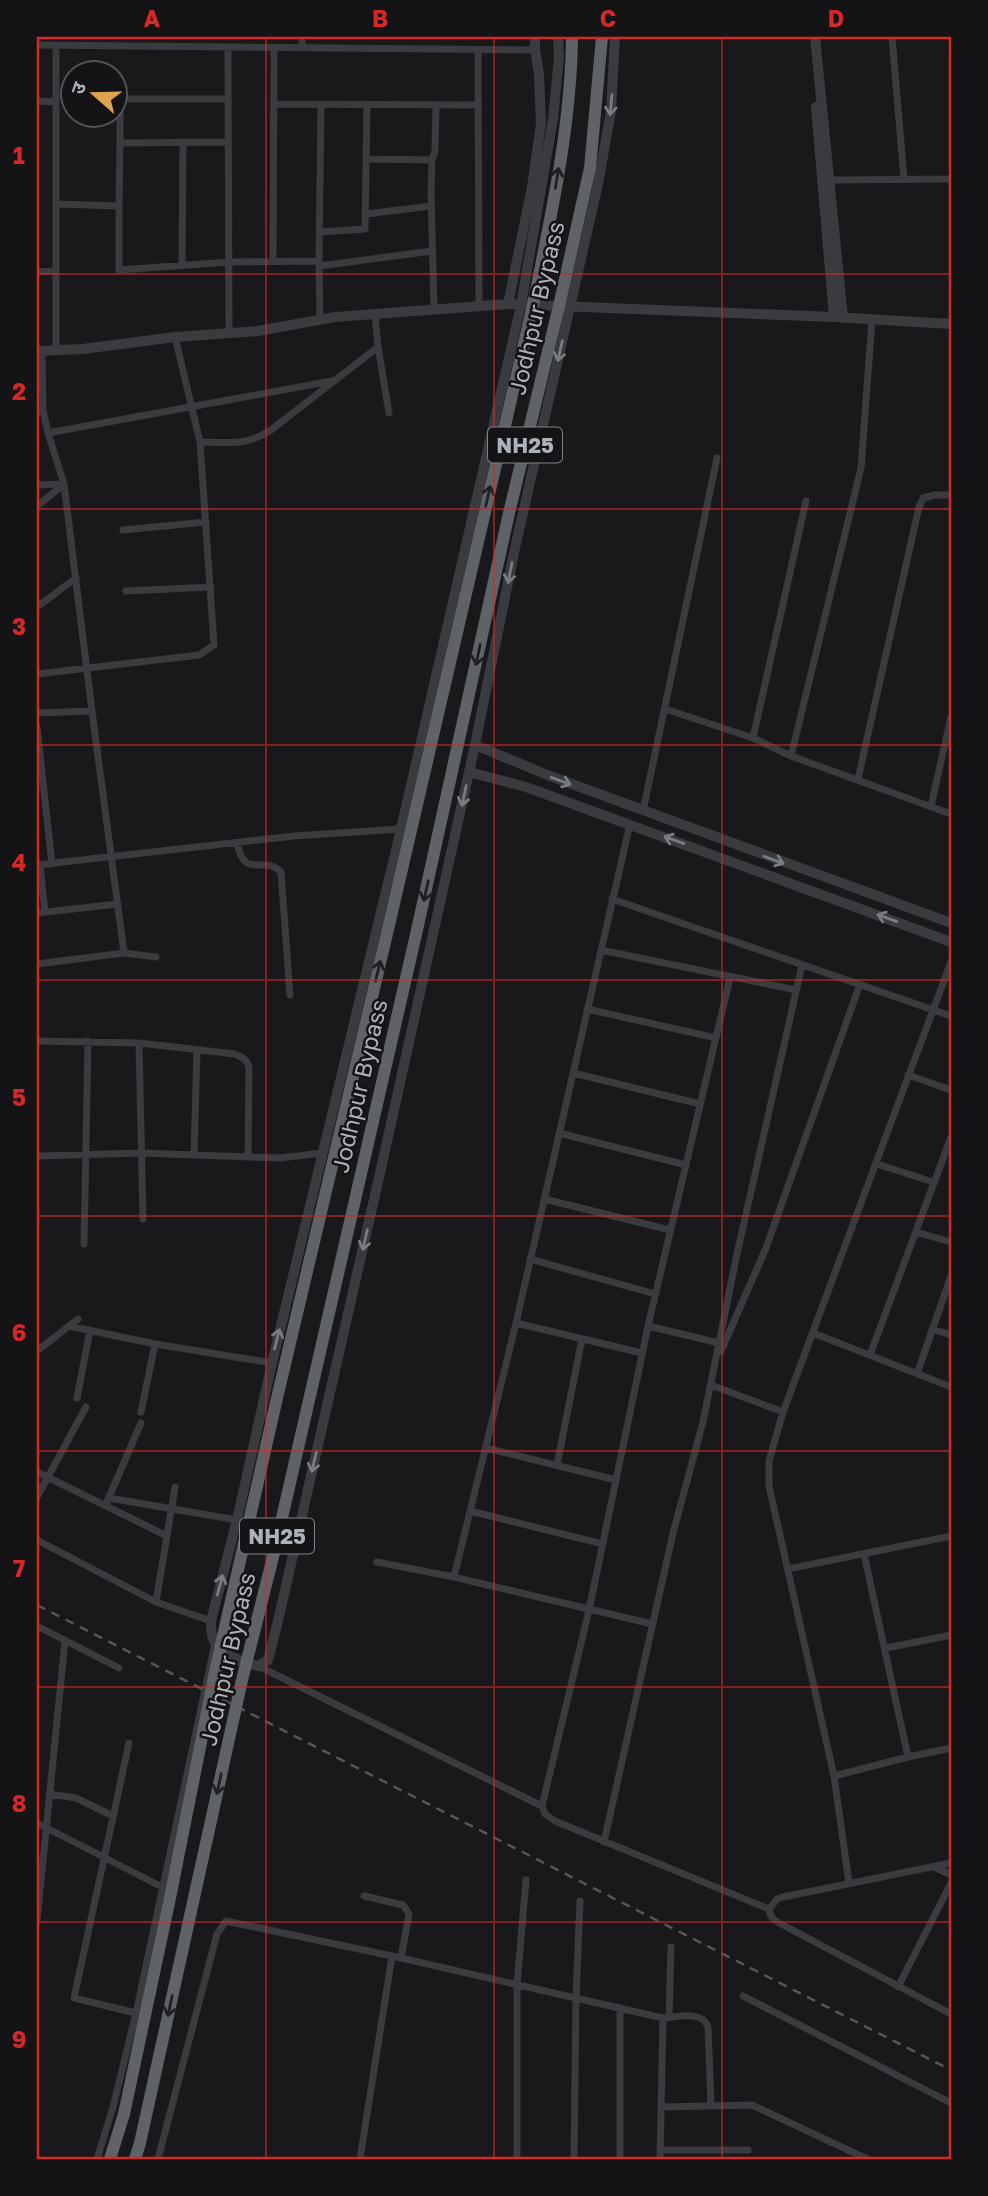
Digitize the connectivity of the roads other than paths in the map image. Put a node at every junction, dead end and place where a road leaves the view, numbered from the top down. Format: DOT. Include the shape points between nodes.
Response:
graph roads {
  1 [pos="125,37"];
  2 [pos="302,37"];
  3 [pos="535,37"];
  4 [pos="558,37"];
  5 [pos="572,37"];
  6 [pos="602,37"];
  7 [pos="615,37"];
  8 [pos="809,37"];
  9 [pos="815,37"];
  10 [pos="892,37"];
  11 [pos="37,45"];
  12 [pos="56,46"];
  13 [pos="124,46"];
  14 [pos="228,47"];
  15 [pos="274,48"];
  16 [pos="302,48"];
  17 [pos="478,50"];
  18 [pos="535,50"];
  19 [pos="228,99"];
  20 [pos="37,102"];
  21 [pos="56,102"];
  22 [pos="274,104"];
  23 [pos="321,104"];
  24 [pos="367,104"];
  25 [pos="436,105"];
  26 [pos="477,105"];
  27 [pos="183,142"];
  28 [pos="228,142"];
  29 [pos="121,143"];
  30 [pos="366,159"];
  31 [pos="432,160"];
  32 [pos="904,179"];
  33 [pos="951,179"];
  34 [pos="830,180"];
  35 [pos="56,204"];
  36 [pos="119,206"];
  37 [pos="432,206"];
  38 [pos="366,214"];
  39 [pos="320,232"];
  40 [pos="432,251"];
  41 [pos="229,261"];
  42 [pos="273,261"];
  43 [pos="319,263"];
  44 [pos="182,265"];
  45 [pos="56,271"];
  46 [pos="37,272"];
  47 [pos="508,304"];
  48 [pos="527,305"];
  49 [pos="565,306"];
  50 [pos="479,307"];
  51 [pos="434,310"];
  52 [pos="375,314"];
  53 [pos="839,317"];
  54 [pos="320,320"];
  55 [pos="872,320"];
  56 [pos="951,324"];
  57 [pos="229,334"];
  58 [pos="175,337"];
  59 [pos="378,347"];
  60 [pos="55,350"];
  61 [pos="39,351"];
  62 [pos="332,381"];
  63 [pos="191,405"];
  64 [pos="40,411"];
  65 [pos="389,413"];
  66 [pos="48,433"];
  67 [pos="200,442"];
  68 [pos="717,458"];
  69 [pos="64,484"];
  70 [pos="37,485"];
  71 [pos="951,495"];
  72 [pos="806,501"];
  73 [pos="37,506"];
  74 [pos="206,522"];
  75 [pos="122,530"];
  76 [pos="76,578"];
  77 [pos="211,587"];
  78 [pos="125,591"];
  79 [pos="37,607"];
  80 [pos="88,667"];
  81 [pos="37,674"];
  82 [pos="665,709"];
  83 [pos="92,711"];
  84 [pos="37,713"];
  85 [pos="951,717"];
  86 [pos="37,727"];
  87 [pos="753,738"];
  88 [pos="475,745"];
  89 [pos="791,756"];
  90 [pos="39,763"];
  91 [pos="469,772"];
  92 [pos="858,779"];
  93 [pos="931,806"];
  94 [pos="46,811"];
  95 [pos="643,811"];
  96 [pos="37,813"];
  97 [pos="951,814"];
  98 [pos="630,824"];
  99 [pos="401,829"];
  100 [pos="237,843"];
  101 [pos="112,857"];
  102 [pos="52,863"];
  103 [pos="38,865"];
  104 [pos="612,899"];
  105 [pos="118,904"];
  106 [pos="41,913"];
  107 [pos="951,923"];
  108 [pos="951,942"];
  109 [pos="601,950"];
  110 [pos="124,953"];
  111 [pos="156,957"];
  112 [pos="951,962"];
  113 [pos="37,964"];
  114 [pos="802,965"];
  115 [pos="730,978"];
  116 [pos="860,984"];
  117 [pos="796,990"];
  118 [pos="290,995"];
  119 [pos="587,1009"];
  120 [pos="935,1010"];
  121 [pos="951,1016"];
  122 [pos="716,1038"];
  123 [pos="37,1041"];
  124 [pos="88,1041"];
  125 [pos="139,1043"];
  126 [pos="197,1050"];
  127 [pos="573,1073"];
  128 [pos="908,1075"];
  129 [pos="951,1090"];
  130 [pos="700,1104"];
  131 [pos="559,1133"];
  132 [pos="951,1137"];
  133 [pos="141,1153"];
  134 [pos="323,1153"];
  135 [pos="86,1155"];
  136 [pos="194,1155"];
  137 [pos="37,1156"];
  138 [pos="248,1157"];
  139 [pos="877,1164"];
  140 [pos="686,1165"];
  141 [pos="933,1182"];
  142 [pos="544,1199"];
  143 [pos="143,1219"];
  144 [pos="670,1230"];
  145 [pos="916,1232"];
  146 [pos="951,1242"];
  147 [pos="84,1244"];
  148 [pos="530,1259"];
  149 [pos="951,1276"];
  150 [pos="950,1286"];
  151 [pos="655,1294"];
  152 [pos="78,1319"];
  153 [pos="516,1323"];
  154 [pos="69,1326"];
  155 [pos="648,1326"];
  156 [pos="932,1329"];
  157 [pos="90,1330"];
  158 [pos="813,1334"];
  159 [pos="951,1335"];
  160 [pos="582,1339"];
  161 [pos="719,1343"];
  162 [pos="155,1344"];
  163 [pos="37,1351"];
  164 [pos="642,1353"];
  165 [pos="870,1355"];
  166 [pos="272,1363"];
  167 [pos="715,1365"];
  168 [pos="917,1374"];
  169 [pos="711,1385"];
  170 [pos="951,1387"];
  171 [pos="77,1398"];
  172 [pos="86,1407"];
  173 [pos="141,1412"];
  174 [pos="783,1412"];
  175 [pos="141,1423"];
  176 [pos="486,1447"];
  177 [pos="557,1465"];
  178 [pos="37,1472"];
  179 [pos="47,1478"];
  180 [pos="616,1480"];
  181 [pos="176,1487"];
  182 [pos="37,1497"];
  183 [pos="107,1502"];
  184 [pos="172,1510"];
  185 [pos="470,1511"];
  186 [pos="237,1520"];
  187 [pos="167,1536"];
  188 [pos="951,1536"];
  189 [pos="37,1540"];
  190 [pos="603,1544"];
  191 [pos="864,1554"];
  192 [pos="377,1562"];
  193 [pos="788,1569"];
  194 [pos="454,1577"];
  195 [pos="156,1602"];
  196 [pos="589,1610"];
  197 [pos="211,1621"];
  198 [pos="652,1624"];
  199 [pos="37,1626"];
  200 [pos="951,1635"];
  201 [pos="65,1641"];
  202 [pos="215,1643"];
  203 [pos="886,1648"];
  204 [pos="258,1666"];
  205 [pos="119,1668"];
  206 [pos="129,1743"];
  207 [pos="951,1748"];
  208 [pos="908,1757"];
  209 [pos="834,1776"];
  210 [pos="50,1794"];
  211 [pos="542,1806"];
  212 [pos="113,1816"];
  213 [pos="37,1823"];
  214 [pos="47,1828"];
  215 [pos="604,1842"];
  216 [pos="104,1858"];
  217 [pos="951,1863"];
  218 [pos="933,1867"];
  219 [pos="951,1875"];
  220 [pos="526,1880"];
  221 [pos="849,1883"];
  222 [pos="951,1883"];
  223 [pos="162,1887"];
  224 [pos="364,1896"];
  225 [pos="580,1901"];
  226 [pos="769,1909"];
  227 [pos="37,1921"];
  228 [pos="671,1947"];
  229 [pos="392,1956"];
  230 [pos="401,1958"];
  231 [pos="517,1985"];
  232 [pos="898,1987"];
  233 [pos="743,1996"];
  234 [pos="576,1998"];
  235 [pos="620,2008"];
  236 [pos="135,2012"];
  237 [pos="951,2014"];
  238 [pos="666,2017"];
  239 [pos="951,2103"];
  240 [pos="711,2105"];
  241 [pos="662,2106"];
  242 [pos="660,2150"];
  243 [pos="748,2150"];
  244 [pos="97,2159"];
  245 [pos="110,2159"];
  246 [pos="135,2159"];
  247 [pos="158,2159"];
  248 [pos="360,2159"];
  249 [pos="516,2159"];
  250 [pos="574,2159"];
  251 [pos="620,2159"];
  252 [pos="660,2159"];
  253 [pos="867,2159"];
  1 -- 13 [label="street"];
  2 -- 16 [label="street"];
  3 -- 18 [label="street"];
  4 -- 48 [label="street" via="553,119"];
  48 -- 5 [label="highway, one-way" via="551,219 570,94"];
  6 -- 49 [label="highway, Jodhpur Bypass / NH25" via="590,167"];
  7 -- 49 [label="street, one-way" via="611,111 598,184"];
  8 -- 53 [label="street"];
  9 -- 34 [label="street"];
  10 -- 32 [label="street"];
  11 -- 12 [label="street"];
  12 -- 13 [label="street"];
  12 -- 21 [label="street"];
  13 -- 14 [label="street"];
  14 -- 15 [label="street"];
  14 -- 19 [label="street"];
  15 -- 16 [label="street"];
  15 -- 22 [label="street"];
  16 -- 17 [label="street"];
  17 -- 18 [label="street"];
  17 -- 26 [label="street"];
  18 -- 47 [label="street" via="541,124"];
  19 -- 28 [label="street"];
  19 -- 29 [label="street" via="120,99"];
  20 -- 21 [label="street"];
  21 -- 35 [label="street"];
  22 -- 23 [label="street"];
  22 -- 42 [label="street"];
  23 -- 24 [label="street"];
  23 -- 39 [label="street"];
  24 -- 25 [label="street"];
  24 -- 30 [label="street"];
  25 -- 26 [label="street"];
  25 -- 31 [label="street"];
  26 -- 50 [label="street"];
  27 -- 28 [label="street"];
  27 -- 29 [label="street"];
  27 -- 44 [label="street"];
  28 -- 41 [label="street"];
  29 -- 36 [label="street"];
  30 -- 31 [label="street"];
  30 -- 38 [label="street"];
  31 -- 37 [label="street"];
  32 -- 33 [label="street"];
  32 -- 34 [label="street"];
  34 -- 53 [label="street"];
  35 -- 36 [label="street"];
  35 -- 45 [label="street"];
  36 -- 44 [label="street" via="119,270"];
  37 -- 38 [label="street"];
  37 -- 40 [label="street"];
  38 -- 39 [label="street" via="365,229"];
  39 -- 43 [label="street"];
  40 -- 43 [label="street"];
  40 -- 51 [label="street"];
  41 -- 42 [label="street"];
  41 -- 44 [label="street"];
  41 -- 57 [label="street"];
  42 -- 43 [label="street"];
  43 -- 54 [label="street"];
  45 -- 46 [label="street"];
  45 -- 60 [label="street"];
  47 -- 48 [label="street"];
  47 -- 50 [label="street"];
  48 -- 49 [label="street"];
  48 -- 99 [label="street"];
  245 -- 48 [label="highway, one-way, bridge" via="130,2087 276,1398 390,921"];
  49 -- 53 [label="street"];
  49 -- 88 [label="street, one-way"];
  49 -- 246 [label="highway, Jodhpur Bypass / NH25, one-way, bridge" via="509,513"];
  50 -- 51 [label="street"];
  51 -- 52 [label="street"];
  52 -- 54 [label="street"];
  52 -- 59 [label="street"];
  53 -- 55 [label="street"];
  54 -- 57 [label="street"];
  55 -- 56 [label="street"];
  55 -- 89 [label="street" via="861,468"];
  57 -- 58 [label="street"];
  58 -- 60 [label="street"];
  58 -- 63 [label="street"];
  59 -- 62 [label="street"];
  59 -- 65 [label="street"];
  60 -- 61 [label="street"];
  61 -- 64 [label="street"];
  62 -- 63 [label="street"];
  62 -- 67 [label="street" via="255,440"];
  63 -- 66 [label="street"];
  63 -- 67 [label="street"];
  64 -- 66 [label="street"];
  66 -- 69 [label="street"];
  67 -- 74 [label="street"];
  68 -- 82 [label="street"];
  69 -- 70 [label="street"];
  69 -- 73 [label="street"];
  69 -- 76 [label="street"];
  71 -- 92 [label="street" via="923,498 919,507"];
  72 -- 87 [label="street"];
  74 -- 75 [label="street"];
  74 -- 77 [label="street"];
  76 -- 79 [label="street"];
  76 -- 80 [label="street"];
  77 -- 78 [label="street"];
  77 -- 80 [label="street" via="211,648 200,654"];
  80 -- 81 [label="street"];
  80 -- 83 [label="street"];
  82 -- 87 [label="street"];
  82 -- 95 [label="street"];
  83 -- 84 [label="street"];
  83 -- 101 [label="street"];
  85 -- 93 [label="street"];
  86 -- 90 [label="street"];
  87 -- 89 [label="street"];
  88 -- 91 [label="street"];
  88 -- 95 [label="street, one-way"];
  89 -- 92 [label="street"];
  90 -- 94 [label="street"];
  91 -- 98 [label="street"];
  91 -- 204 [label="street, one-way" via="278,1621 268,1660"];
  92 -- 93 [label="street"];
  93 -- 97 [label="street"];
  94 -- 96 [label="street"];
  94 -- 102 [label="street"];
  95 -- 107 [label="street, one-way"];
  98 -- 104 [label="street"];
  108 -- 98 [label="street, one-way"];
  99 -- 100 [label="street"];
  99 -- 134 [label="street"];
  100 -- 101 [label="street"];
  100 -- 118 [label="street" via="247,864 276,867 281,872"];
  101 -- 102 [label="street"];
  101 -- 105 [label="street"];
  102 -- 103 [label="street"];
  103 -- 106 [label="street"];
  104 -- 109 [label="street"];
  104 -- 114 [label="street"];
  105 -- 106 [label="street"];
  105 -- 110 [label="street"];
  109 -- 115 [label="street"];
  109 -- 119 [label="street"];
  110 -- 111 [label="street"];
  110 -- 113 [label="street"];
  112 -- 120 [label="street"];
  114 -- 116 [label="street"];
  114 -- 117 [label="street"];
  115 -- 117 [label="street"];
  115 -- 122 [label="street"];
  116 -- 120 [label="street"];
  116 -- 167 [label="street" via="766,1248"];
  117 -- 161 [label="street"];
  119 -- 122 [label="street"];
  119 -- 127 [label="street"];
  120 -- 121 [label="street"];
  120 -- 128 [label="street"];
  122 -- 130 [label="street"];
  123 -- 124 [label="street"];
  124 -- 125 [label="street"];
  124 -- 135 [label="street"];
  125 -- 126 [label="street"];
  125 -- 133 [label="street"];
  126 -- 136 [label="street"];
  126 -- 138 [label="street" via="235,1054 249,1063"];
  127 -- 130 [label="street"];
  127 -- 131 [label="street"];
  128 -- 129 [label="street"];
  128 -- 139 [label="street"];
  130 -- 140 [label="street"];
  131 -- 140 [label="street"];
  131 -- 142 [label="street"];
  132 -- 141 [label="street"];
  133 -- 135 [label="street"];
  133 -- 136 [label="street"];
  133 -- 143 [label="street"];
  134 -- 138 [label="street"];
  166 -- 134 [label="street, one-way"];
  135 -- 137 [label="street"];
  135 -- 147 [label="street"];
  136 -- 138 [label="street"];
  139 -- 141 [label="street"];
  139 -- 158 [label="street"];
  140 -- 144 [label="street"];
  141 -- 145 [label="street"];
  142 -- 144 [label="street"];
  142 -- 148 [label="street"];
  144 -- 151 [label="street"];
  145 -- 146 [label="street"];
  145 -- 165 [label="street"];
  148 -- 151 [label="street"];
  148 -- 153 [label="street"];
  149 -- 150 [label="street"];
  150 -- 156 [label="street"];
  151 -- 155 [label="street"];
  152 -- 154 [label="street"];
  153 -- 160 [label="street"];
  153 -- 176 [label="street"];
  154 -- 157 [label="street"];
  154 -- 163 [label="street"];
  155 -- 161 [label="street"];
  155 -- 164 [label="street"];
  156 -- 159 [label="street"];
  156 -- 168 [label="street"];
  157 -- 162 [label="street"];
  157 -- 171 [label="street"];
  158 -- 165 [label="street"];
  158 -- 174 [label="street"];
  160 -- 164 [label="street"];
  160 -- 177 [label="street"];
  161 -- 167 [label="street"];
  162 -- 166 [label="street"];
  162 -- 173 [label="street"];
  164 -- 180 [label="street"];
  165 -- 168 [label="street"];
  166 -- 186 [label="street"];
  167 -- 169 [label="street"];
  168 -- 170 [label="street"];
  169 -- 174 [label="street"];
  169 -- 198 [label="street"];
  172 -- 179 [label="street"];
  174 -- 193 [label="street" via="769,1461 769,1486"];
  175 -- 183 [label="street"];
  176 -- 177 [label="street"];
  176 -- 185 [label="street"];
  177 -- 180 [label="street"];
  178 -- 179 [label="street"];
  179 -- 182 [label="street"];
  179 -- 183 [label="street"];
  180 -- 190 [label="street"];
  181 -- 184 [label="street"];
  183 -- 184 [label="street"];
  183 -- 187 [label="street"];
  184 -- 186 [label="street"];
  184 -- 187 [label="street"];
  185 -- 190 [label="street"];
  185 -- 194 [label="street"];
  197 -- 186 [label="street, one-way"];
  187 -- 195 [label="street"];
  188 -- 191 [label="street"];
  189 -- 195 [label="street"];
  190 -- 196 [label="street"];
  191 -- 193 [label="street"];
  191 -- 203 [label="street"];
  192 -- 194 [label="street"];
  193 -- 209 [label="street"];
  194 -- 196 [label="street"];
  195 -- 197 [label="street"];
  196 -- 198 [label="street"];
  196 -- 211 [label="street"];
  197 -- 202 [label="street"];
  198 -- 215 [label="street"];
  199 -- 201 [label="street"];
  200 -- 203 [label="street"];
  201 -- 205 [label="street"];
  201 -- 210 [label="street"];
  202 -- 204 [label="street" via="226,1653"];
  202 -- 223 [label="street"];
  203 -- 208 [label="street"];
  204 -- 211 [label="street"];
  206 -- 212 [label="street"];
  207 -- 208 [label="street"];
  208 -- 209 [label="street"];
  209 -- 221 [label="street"];
  210 -- 212 [label="street" via="76,1798"];
  210 -- 214 [label="street"];
  211 -- 215 [label="street" via="555,1821"];
  212 -- 216 [label="street"];
  213 -- 214 [label="street"];
  214 -- 216 [label="street"];
  214 -- 227 [label="street"];
  215 -- 226 [label="street"];
  216 -- 223 [label="street"];
  216 -- 236 [label="street" via="74,1998"];
  217 -- 218 [label="street"];
  218 -- 219 [label="street"];
  218 -- 221 [label="street"];
  220 -- 231 [label="street"];
  221 -- 226 [label="street" via="783,1896"];
  222 -- 232 [label="street"];
  223 -- 236 [label="street"];
  224 -- 230 [label="street" via="407,1908"];
  225 -- 234 [label="street"];
  226 -- 232 [label="street" via="783,1926"];
  228 -- 238 [label="street"];
  229 -- 230 [label="street"];
  229 -- 247 [label="street" via="226,1921 217,1934"];
  229 -- 248 [label="street"];
  230 -- 231 [label="street"];
  231 -- 234 [label="street"];
  231 -- 249 [label="street"];
  232 -- 237 [label="street"];
  233 -- 239 [label="street"];
  234 -- 235 [label="street"];
  234 -- 250 [label="street"];
  235 -- 238 [label="street"];
  235 -- 251 [label="street"];
  236 -- 244 [label="street"];
  238 -- 240 [label="street" via="698,2016 706,2021"];
  238 -- 241 [label="street"];
  240 -- 241 [label="street"];
  240 -- 253 [label="street" via="752,2105"];
  241 -- 242 [label="street"];
  242 -- 243 [label="street"];
  242 -- 252 [label="street"];
}
